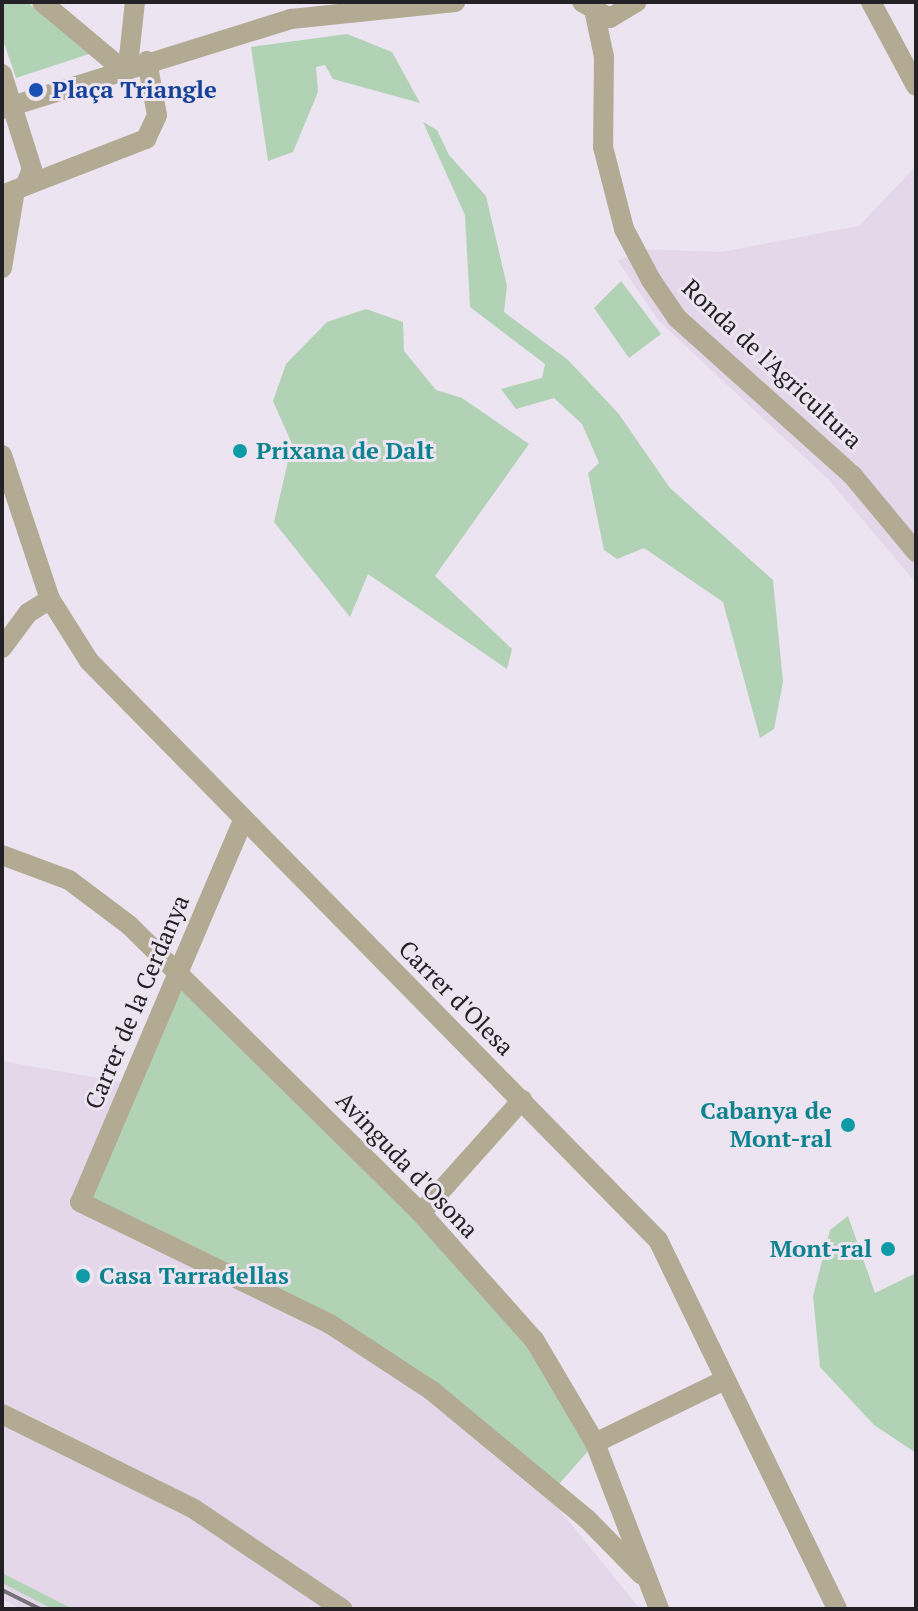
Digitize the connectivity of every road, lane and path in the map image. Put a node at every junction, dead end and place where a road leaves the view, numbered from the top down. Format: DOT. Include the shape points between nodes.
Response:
graph roads {
  1 [pos="42,2"];
  2 [pos="135,2"];
  3 [pos="455,2"];
  4 [pos="871,2"];
  5 [pos="588,8"];
  6 [pos="631,8"];
  7 [pos="604,57"];
  8 [pos="132,65"];
  9 [pos="2,77"];
  10 [pos="916,86"];
  11 [pos="7,107"];
  12 [pos="14,190"];
  13 [pos="2,268"];
  14 [pos="2,455"];
  15 [pos="6,480"];
  16 [pos="916,552"];
  17 [pos="50,599"];
  18 [pos="2,648"];
  19 [pos="242,823"];
  20 [pos="2,855"];
  21 [pos="179,971"];
  22 [pos="522,1100"];
  23 [pos="421,1213"];
  24 [pos="725,1380"];
  25 [pos="2,1414"];
  26 [pos="595,1443"];
  27 [pos="642,1575"];
  28 [pos="342,1609"];
  29 [pos="659,1609"];
  30 [pos="837,1609"];
  1 -- 8 [label="street"];
  2 -- 8 [label="street"];
  3 -- 8 [label="street" via="291,19"];
  4 -- 10 [label="street"];
  5 -- 6 [label="street"];
  5 -- 7 [label="street, Ronda de l'Agricultura"];
  6 -- 7 [label="street, Ronda de l'Agricultura"];
  7 -- 16 [label="street, Ronda de l'Agricultura" via="603,147 624,229 651,280 677,318 853,476"];
  8 -- 11 [label="street"];
  8 -- 12 [label="street" via="157,115 146,139"];
  9 -- 11 [label="street"];
  11 -- 12 [label="street" via="32,169"];
  12 -- 13 [label="street"];
  14 -- 15 [label="street, Carrer d'Olesa"];
  15 -- 17 [label="street, Carrer d'Olesa"];
  17 -- 18 [label="street" via="28,613"];
  17 -- 19 [label="street, Carrer d'Olesa" via="89,661"];
  19 -- 21 [label="street, Carrer de la Cerdanya"];
  19 -- 22 [label="street, Carrer d'Olesa"];
  20 -- 21 [label="street, Avinguda d'Osona" via="69,880"];
  21 -- 23 [label="street, Avinguda d'Osona"];
  21 -- 27 [label="street, Carrer de la Cerdanya" via="80,1202 330,1324 431,1390 565,1499"];
  22 -- 23 [label="street"];
  22 -- 24 [label="street, Carrer d'Olesa" via="658,1240"];
  23 -- 26 [label="street, Avinguda d'Osona" via="535,1341"];
  24 -- 26 [label="street"];
  24 -- 30 [label="street, Carrer d'Olesa"];
  25 -- 28 [label="street" via="194,1509"];
  26 -- 27 [label="street, Avinguda d'Osona"];
  27 -- 29 [label="street, Avinguda d'Osona"];
}
